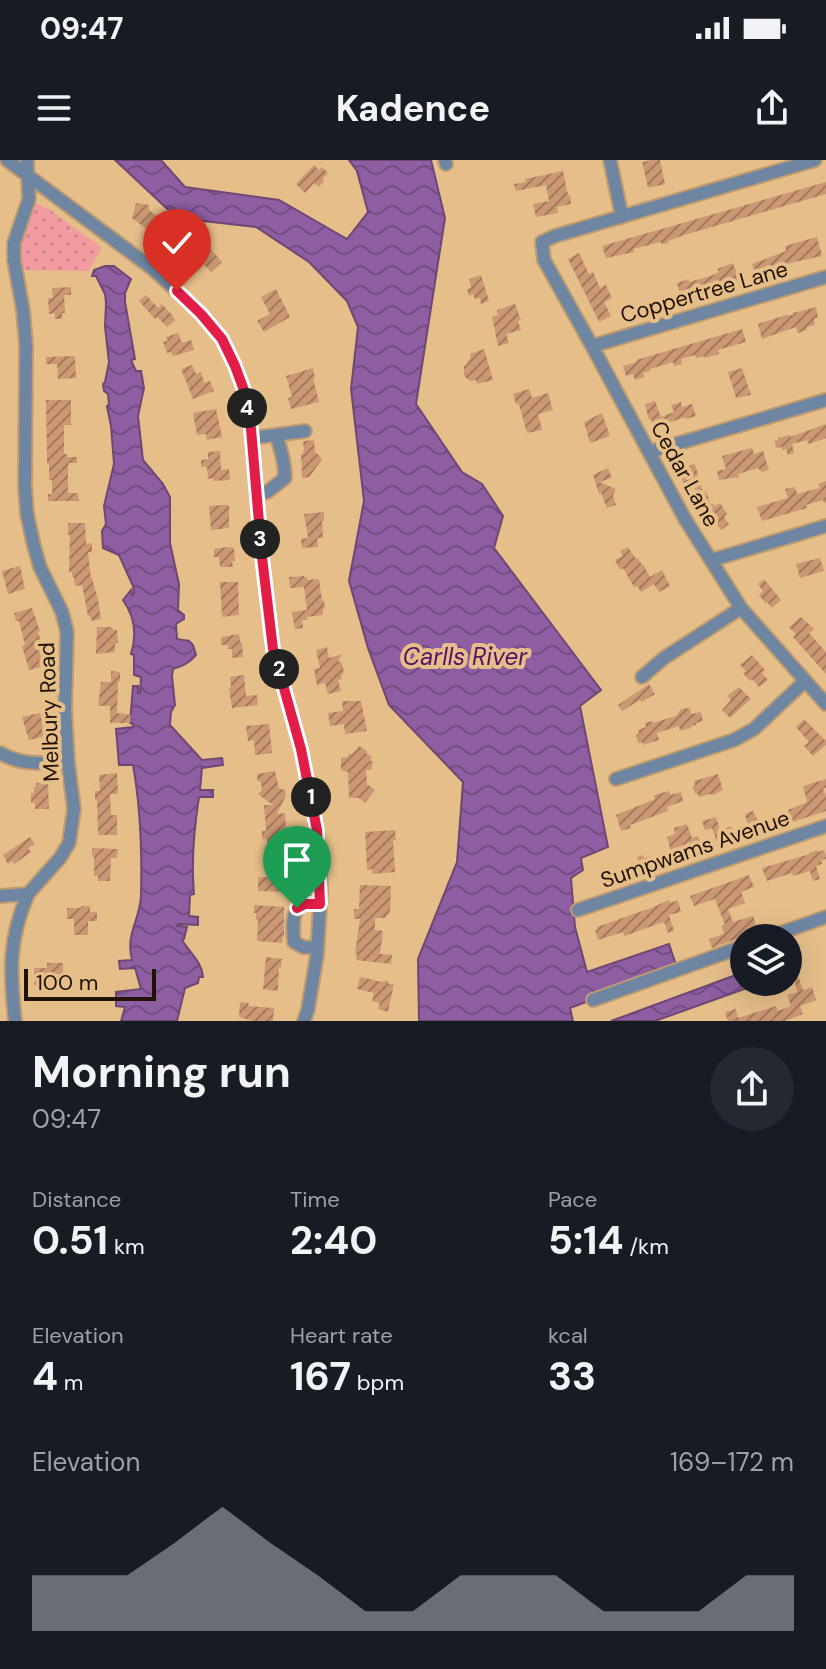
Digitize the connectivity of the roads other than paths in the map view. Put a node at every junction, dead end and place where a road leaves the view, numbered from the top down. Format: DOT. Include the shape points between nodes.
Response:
graph roads {
  1 [pos="7,160"];
  2 [pos="27,160"];
  3 [pos="610,160"];
  4 [pos="815,160"];
  5 [pos="799,162"];
  6 [pos="28,176"];
  7 [pos="622,217"];
  8 [pos="826,277"];
  9 [pos="592,346"];
  10 [pos="826,400"];
  11 [pos="305,431"];
  12 [pos="276,435"];
  13 [pos="252,438"];
  14 [pos="649,452"];
  15 [pos="257,494"];
  16 [pos="826,526"];
  17 [pos="712,560"];
  18 [pos="741,608"];
  19 [pos="642,677"];
  20 [pos="805,681"];
  21 [pos="826,704"];
  22 [pos="0,753"];
  23 [pos="68,762"];
  24 [pos="616,779"];
  25 [pos="826,826"];
  26 [pos="28,894"];
  27 [pos="0,896"];
  28 [pos="320,904"];
  29 [pos="578,910"];
  30 [pos="826,917"];
  31 [pos="802,925"];
  32 [pos="317,948"];
  33 [pos="730,951"];
  34 [pos="593,1000"];
  35 [pos="15,1021"];
  36 [pos="304,1021"];
  1 -- 6 [label="street"];
  2 -- 6 [label="street, Melbury Road"];
  3 -- 7 [label="street"];
  4 -- 5 [label="street"];
  5 -- 7 [label="street"];
  6 -- 13 [label="street" via="153,269 201,314 235,366"];
  6 -- 23 [label="street, Melbury Road" via="29,199 14,243 26,345 25,487 40,567 67,632"];
  7 -- 9 [label="street, Cedar Lane" via="542,242 544,260"];
  8 -- 9 [label="street, Coppertree Lane"];
  9 -- 14 [label="street, Cedar Lane"];
  10 -- 14 [label="street"];
  11 -- 12 [label="street"];
  12 -- 13 [label="street"];
  12 -- 15 [label="street" via="285,478"];
  13 -- 15 [label="street"];
  14 -- 17 [label="street, Cedar Lane"];
  15 -- 28 [label="street" via="273,649 317,830"];
  16 -- 17 [label="street"];
  17 -- 18 [label="street, Cedar Lane"];
  18 -- 19 [label="street"];
  18 -- 20 [label="street, Cedar Lane"];
  20 -- 21 [label="street, Cedar Lane"];
  20 -- 24 [label="street" via="754,729 734,740"];
  22 -- 23 [label="street" via="35,764"];
  23 -- 26 [label="street, Melbury Road" via="74,809 69,843"];
  25 -- 29 [label="street, Sumpwams Avenue"];
  26 -- 27 [label="street"];
  26 -- 35 [label="street" via="13,937"];
  28 -- 32 [label="street"];
  28 -- 32 [label="street" via="300,906 294,924 294,942"];
  30 -- 31 [label="street"];
  32 -- 36 [label="street"];
  33 -- 34 [label="street"];
}
